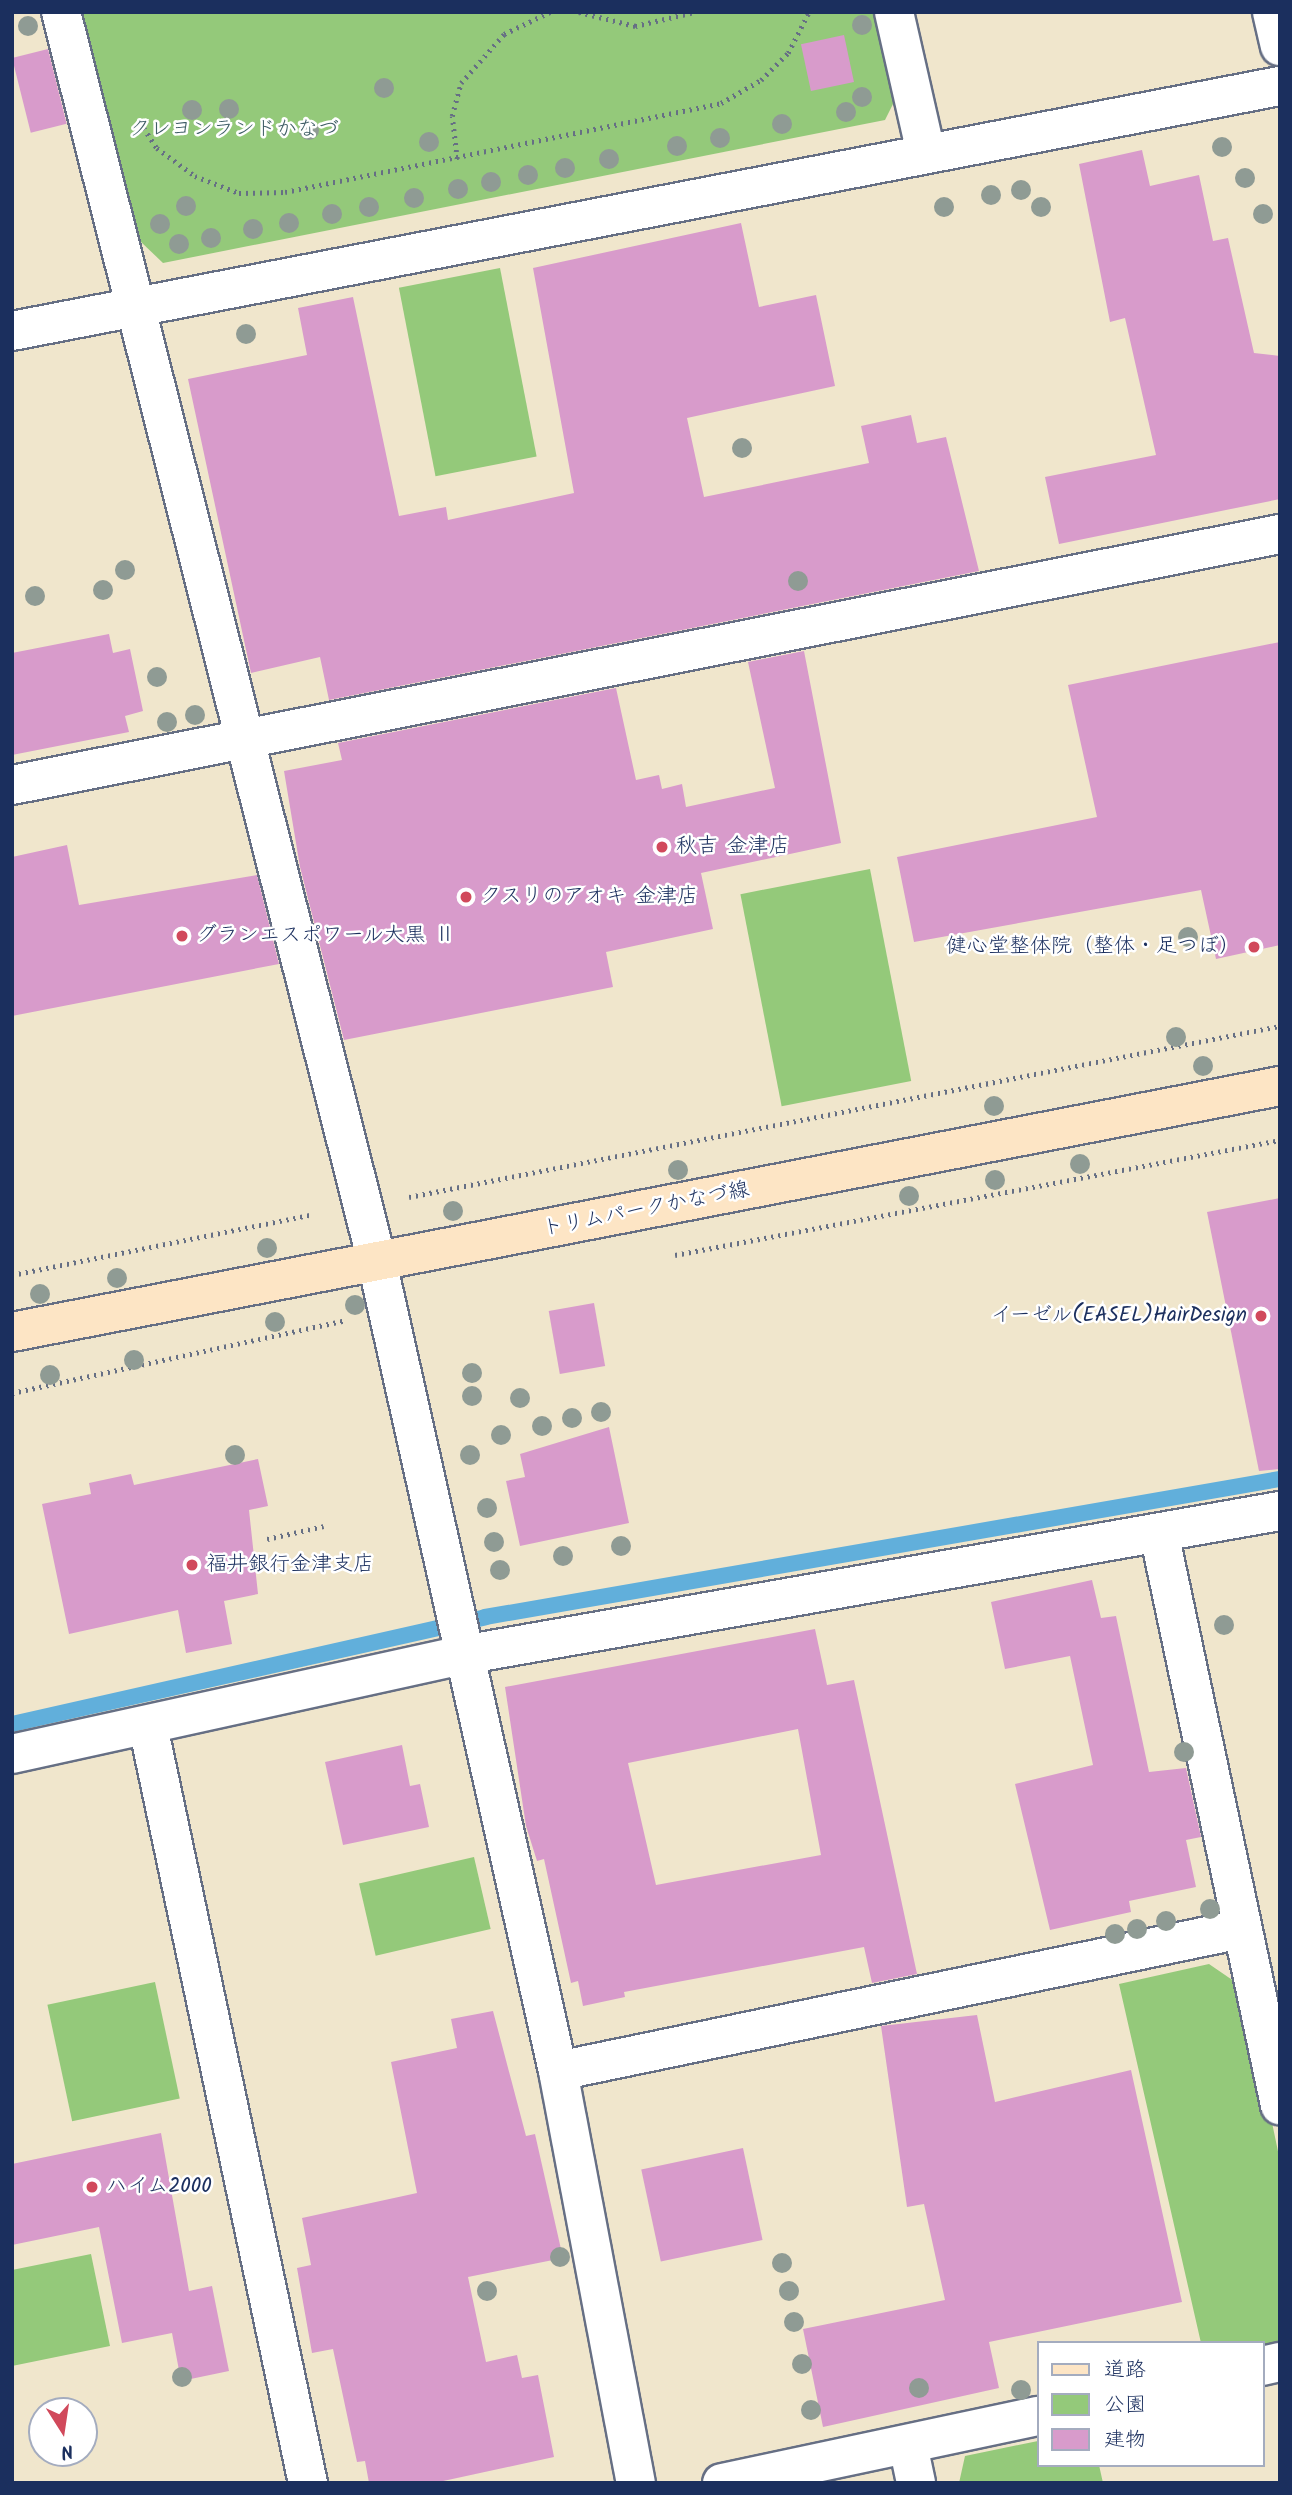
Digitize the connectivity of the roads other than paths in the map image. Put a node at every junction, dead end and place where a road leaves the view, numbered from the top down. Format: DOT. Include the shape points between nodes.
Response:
graph roads {
  1 [pos="61,12"];
  2 [pos="894,12"];
  3 [pos="1272,12"];
  4 [pos="1280,46"];
  5 [pos="1280,86"];
  6 [pos="926,153"];
  7 [pos="132,309"];
  8 [pos="12,331"];
  9 [pos="1280,534"];
  10 [pos="246,739"];
  11 [pos="12,785"];
  12 [pos="1280,1086"];
  13 [pos="377,1262"];
  14 [pos="12,1332"];
  15 [pos="1280,1511"];
  16 [pos="1159,1533"];
  17 [pos="463,1655"];
  18 [pos="148,1726"];
  19 [pos="12,1754"];
  20 [pos="1241,1928"];
  21 [pos="558,2071"];
  22 [pos="1280,2105"];
  23 [pos="1036,2416"];
  24 [pos="908,2445"];
  25 [pos="309,2483"];
  26 [pos="636,2483"];
  27 [pos="722,2483"];
  28 [pos="916,2483"];
  1 -- 7 [label="street"];
  2 -- 6 [label="street"];
  3 -- 4 [label="street"];
  5 -- 6 [label="street"];
  6 -- 7 [label="street"];
  7 -- 8 [label="street"];
  7 -- 10 [label="street"];
  9 -- 10 [label="street"];
  10 -- 11 [label="street"];
  10 -- 13 [label="street"];
  12 -- 13 [label="main road, トリムパークかなづ線"];
  13 -- 14 [label="main road, トリムパークかなづ線"];
  13 -- 17 [label="street"];
  15 -- 16 [label="street"];
  16 -- 17 [label="street"];
  16 -- 20 [label="street"];
  17 -- 18 [label="street"];
  17 -- 21 [label="street"];
  18 -- 19 [label="street"];
  18 -- 25 [label="street"];
  20 -- 21 [label="street"];
  20 -- 22 [label="street"];
  21 -- 26 [label="street"];
  23 -- 24 [label="street"];
  24 -- 27 [label="street"];
  24 -- 28 [label="street"];
}
